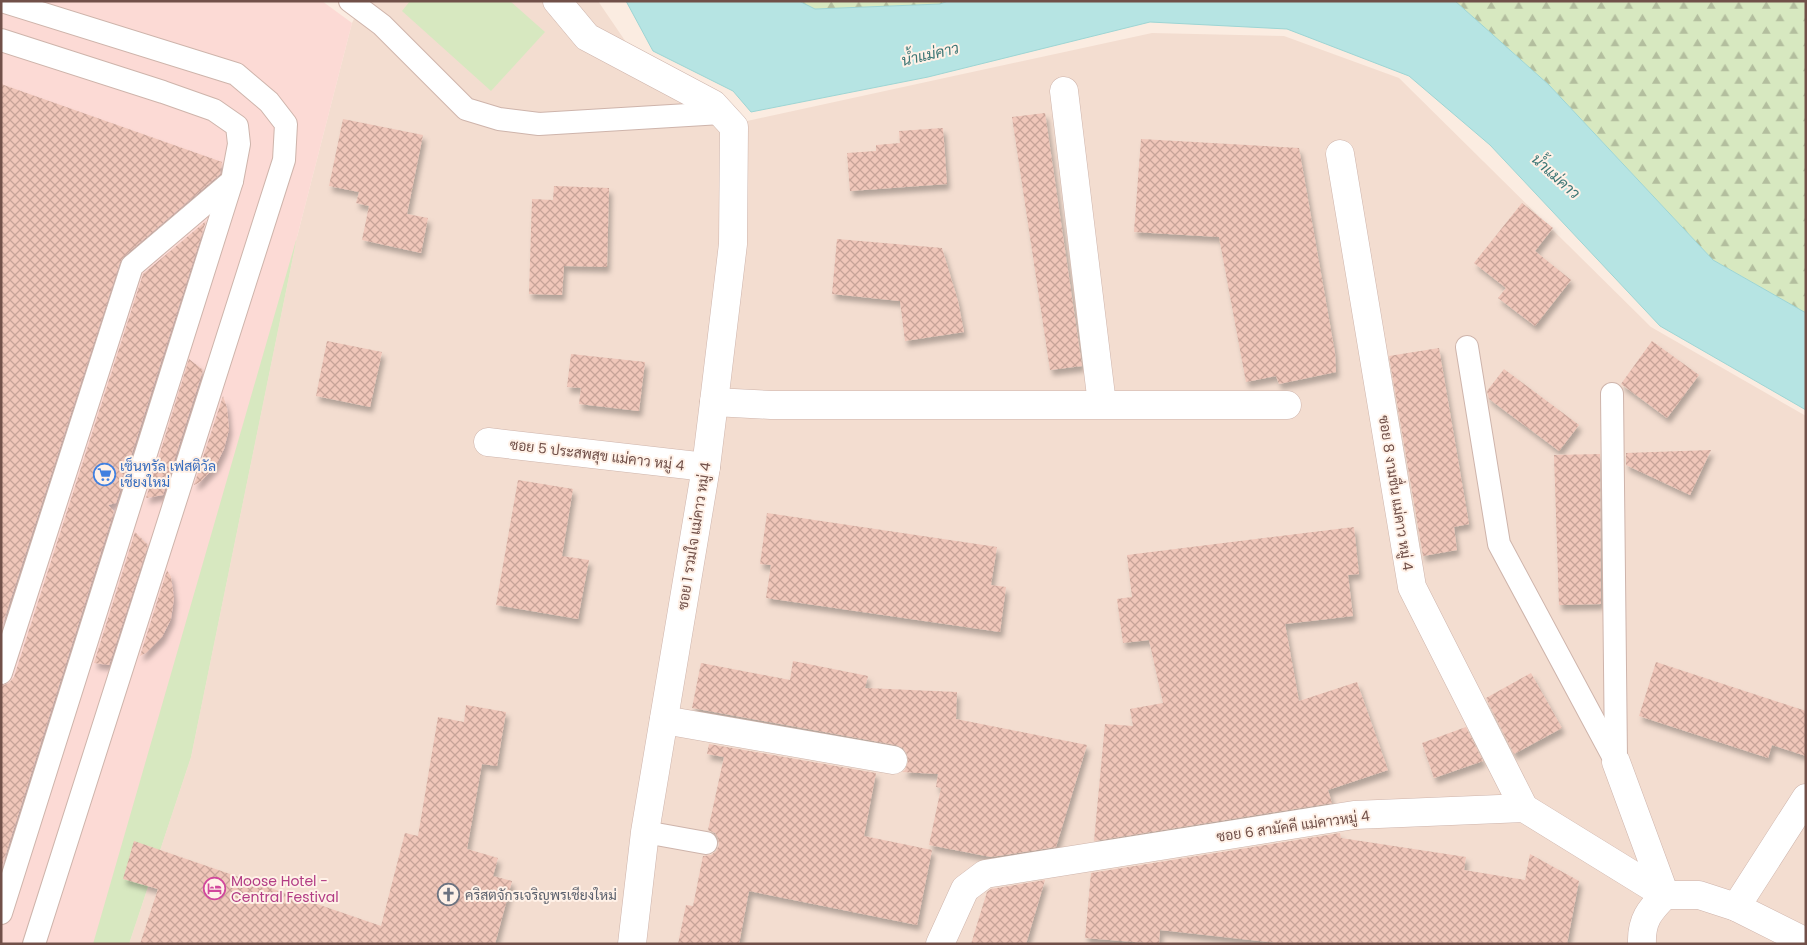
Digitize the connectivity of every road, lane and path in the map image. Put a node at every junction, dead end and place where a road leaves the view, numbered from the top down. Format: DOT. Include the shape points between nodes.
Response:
graph roads {
  1 [pos="2,1"];
  2 [pos="350,1"];
  3 [pos="557,1"];
  4 [pos="1,40"];
  5 [pos="1064,91"];
  6 [pos="727,120"];
  7 [pos="1340,154"];
  8 [pos="232,181"];
  9 [pos="1467,347"];
  10 [pos="1612,394"];
  11 [pos="714,402"];
  12 [pos="1102,404"];
  13 [pos="1287,405"];
  14 [pos="488,442"];
  15 [pos="706,468"];
  16 [pos="1,673"];
  17 [pos="664,720"];
  18 [pos="892,760"];
  19 [pos="1616,762"];
  20 [pos="1806,798"];
  21 [pos="1524,808"];
  22 [pos="645,832"];
  23 [pos="706,843"];
  24 [pos="1665,895"];
  25 [pos="1736,907"];
  26 [pos="1,913"];
  27 [pos="1806,942"];
  28 [pos="34,944"];
  29 [pos="632,944"];
  30 [pos="940,944"];
  31 [pos="1642,944"];
  1 -- 28 [label="lane" via="236,74 270,102 286,124 284,160"];
  2 -- 6 [label="lane" via="382,25 466,109 499,119 539,124"];
  3 -- 6 [label="street" via="587,37 713,104"];
  4 -- 8 [label="lane" via="214,110 237,126 240,144"];
  5 -- 12 [label="street"];
  6 -- 11 [label="street, ซอย 1 รวมใจ แม่คาว หมู่ 4" via="733,244"];
  7 -- 21 [label="street, ซอย 8 งามชื่น แม่คาว หมู่ 4" via="1412,587"];
  8 -- 16 [label="lane" via="132,266"];
  8 -- 26 [label="lane"];
  9 -- 19 [label="lane" via="1499,544"];
  10 -- 19 [label="lane"];
  11 -- 12 [label="street" via="771,405"];
  11 -- 15 [label="street, ซอย 1 รวมใจ แม่คาว หมู่ 4"];
  12 -- 13 [label="street"];
  14 -- 15 [label="street, ซอย 5 ประสพสุข แม่คาว หมู่ 4"];
  15 -- 17 [label="street, ซอย 1 รวมใจ แม่คาว หมู่ 4"];
  17 -- 18 [label="street"];
  17 -- 22 [label="street, ซอย 1 รวมใจ แม่คาว หมู่ 4"];
  19 -- 24 [label="street"];
  20 -- 25 [label="street"];
  21 -- 24 [label="street"];
  21 -- 30 [label="street, ซอย 6 สามัคคี แม่คาวหมู่ 4" via="1354,815 985,874 965,889"];
  22 -- 23 [label="lane"];
  22 -- 29 [label="street, ซอย 1 รวมใจ แม่คาว หมู่ 4"];
  24 -- 25 [label="street" via="1699,895"];
  24 -- 31 [label="street" via="1648,913"];
  25 -- 27 [label="street"];
}
